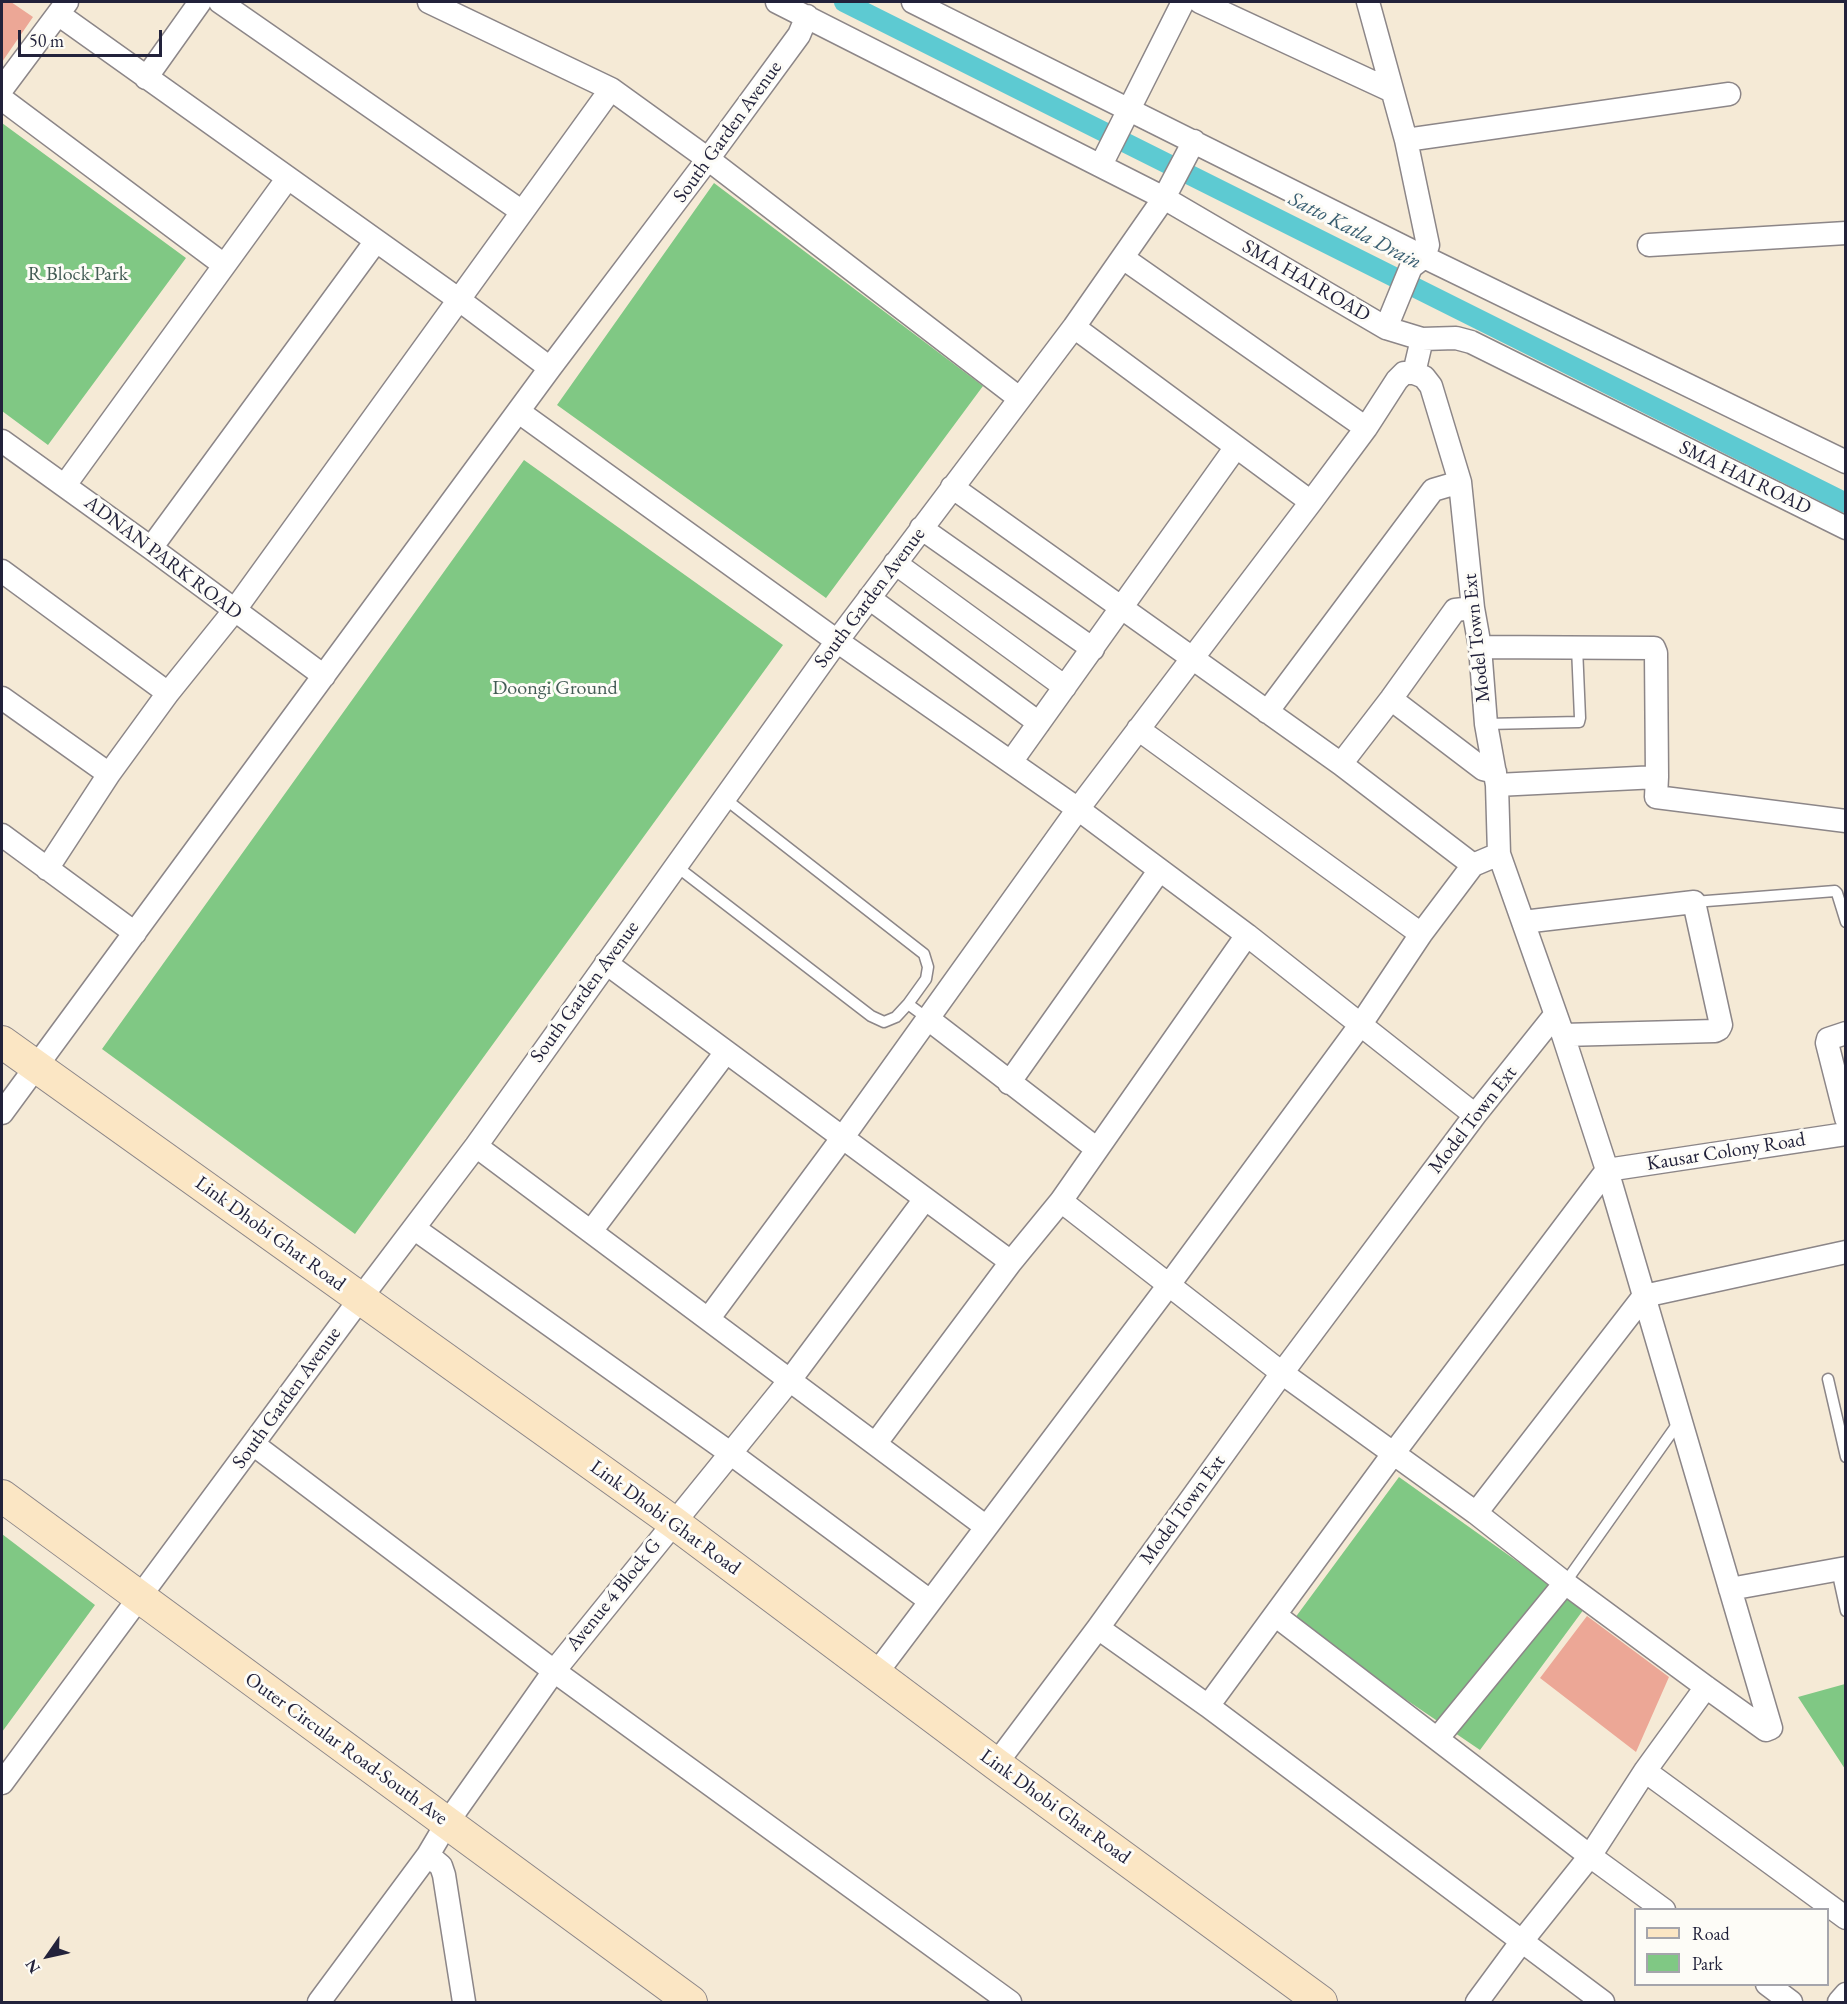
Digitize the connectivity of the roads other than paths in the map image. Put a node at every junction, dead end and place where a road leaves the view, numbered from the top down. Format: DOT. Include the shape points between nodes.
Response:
graph roads {
  1 [pos="200,2"];
  2 [pos="220,2"];
  3 [pos="429,2"];
  4 [pos="777,2"];
  5 [pos="914,2"];
  6 [pos="1183,2"];
  7 [pos="1200,2"];
  8 [pos="1368,2"];
  9 [pos="62,8"];
  10 [pos="807,16"];
  11 [pos="146,78"];
  12 [pos="2,89"];
  13 [pos="611,89"];
  14 [pos="1392,91"];
  15 [pos="1729,94"];
  16 [pos="2,99"];
  17 [pos="1127,114"];
  18 [pos="1406,140"];
  19 [pos="1191,145"];
  20 [pos="708,159"];
  21 [pos="1104,159"];
  22 [pos="287,179"];
  23 [pos="1168,191"];
  24 [pos="521,211"];
  25 [pos="1845,233"];
  26 [pos="376,241"];
  27 [pos="1649,245"];
  28 [pos="1123,258"];
  29 [pos="1417,262"];
  30 [pos="224,265"];
  31 [pos="458,299"];
  32 [pos="1074,327"];
  33 [pos="1386,328"];
  34 [pos="1422,339"];
  35 [pos="550,368"];
  36 [pos="1413,373"];
  37 [pos="1018,398"];
  38 [pos="519,412"];
  39 [pos="1366,428"];
  40 [pos="2,441"];
  41 [pos="1236,447"];
  42 [pos="1845,462"];
  43 [pos="1460,482"];
  44 [pos="64,485"];
  45 [pos="952,487"];
  46 [pos="1311,502"];
  47 [pos="921,528"];
  48 [pos="1845,528"];
  49 [pos="150,548"];
  50 [pos="896,563"];
  51 [pos="2,572"];
  52 [pos="869,598"];
  53 [pos="1473,608"];
  54 [pos="1122,609"];
  55 [pos="234,611"];
  56 [pos="837,640"];
  57 [pos="1576,646"];
  58 [pos="1480,647"];
  59 [pos="1092,649"];
  60 [pos="1192,660"];
  61 [pos="324,676"];
  62 [pos="1065,687"];
  63 [pos="168,693"];
  64 [pos="2,698"];
  65 [pos="1391,699"];
  66 [pos="1267,712"];
  67 [pos="1040,723"];
  68 [pos="1486,724"];
  69 [pos="1138,729"];
  70 [pos="1011,762"];
  71 [pos="1341,764"];
  72 [pos="109,774"];
  73 [pos="1657,777"];
  74 [pos="1496,778"];
  75 [pos="724,798"];
  76 [pos="1077,809"];
  77 [pos="1845,821"];
  78 [pos="2,835"];
  79 [pos="1499,854"];
  80 [pos="1473,865"];
  81 [pos="675,866"];
  82 [pos="47,869"];
  83 [pos="1159,871"];
  84 [pos="1694,902"];
  85 [pos="1523,922"];
  86 [pos="1845,922"];
  87 [pos="135,933"];
  88 [pos="1421,934"];
  89 [pos="1247,935"];
  90 [pos="606,963"];
  91 [pos="908,1004"];
  92 [pos="927,1018"];
  93 [pos="1361,1024"];
  94 [pos="1559,1025"];
  95 [pos="1845,1033"];
  96 [pos="2,1042"];
  97 [pos="726,1052"];
  98 [pos="36,1067"];
  99 [pos="1009,1083"];
  100 [pos="2,1113"];
  101 [pos="1475,1115"];
  102 [pos="1845,1118"];
  103 [pos="1845,1134"];
  104 [pos="843,1137"];
  105 [pos="476,1146"];
  106 [pos="1097,1149"];
  107 [pos="1607,1170"];
  108 [pos="925,1199"];
  109 [pos="1061,1201"];
  110 [pos="415,1228"];
  111 [pos="592,1230"];
  112 [pos="1845,1251"];
  113 [pos="1011,1262"];
  114 [pos="1168,1286"];
  115 [pos="1644,1296"];
  116 [pos="360,1299"];
  117 [pos="709,1318"];
  118 [pos="1282,1373"];
  119 [pos="1828,1379"];
  120 [pos="790,1380"];
  121 [pos="1681,1420"];
  122 [pos="876,1443"];
  123 [pos="253,1444"];
  124 [pos="730,1453"];
  125 [pos="1393,1454"];
  126 [pos="1845,1457"];
  127 [pos="2,1496"];
  128 [pos="1476,1513"];
  129 [pos="673,1522"];
  130 [pos="985,1526"];
  131 [pos="1841,1569"];
  132 [pos="1565,1583"];
  133 [pos="1730,1589"];
  134 [pos="139,1598"];
  135 [pos="930,1601"];
  136 [pos="1845,1611"];
  137 [pos="1275,1615"];
  138 [pos="1098,1628"];
  139 [pos="554,1671"];
  140 [pos="875,1675"];
  141 [pos="1706,1687"];
  142 [pos="1208,1706"];
  143 [pos="1437,1739"];
  144 [pos="996,1764"];
  145 [pos="1645,1771"];
  146 [pos="2,1783"];
  147 [pos="447,1823"];
  148 [pos="428,1855"];
  149 [pos="1590,1856"];
  150 [pos="1661,1908"];
  151 [pos="1845,1918"];
  152 [pos="1522,1941"];
  153 [pos="1770,1986"];
  154 [pos="1845,1994"];
  155 [pos="319,2002"];
  156 [pos="464,2002"];
  157 [pos="691,2002"];
  158 [pos="1011,2002"];
  159 [pos="1321,2002"];
  160 [pos="1477,2002"];
  161 [pos="1603,2002"];
  162 [pos="1791,2002"];
  163 [pos="1839,2002"];
  1 -- 11 [label="street"];
  2 -- 24 [label="street"];
  3 -- 13 [label="street"];
  4 -- 10 [label="street, SMA HAI ROAD"];
  5 -- 17 [label="street"];
  6 -- 17 [label="street"];
  7 -- 14 [label="street"];
  8 -- 14 [label="street"];
  9 -- 11 [label="street"];
  9 -- 12 [label="street"];
  10 -- 20 [label="street, South Garden Avenue" via="799,35"];
  10 -- 21 [label="street, SMA HAI ROAD"];
  11 -- 22 [label="street"];
  13 -- 20 [label="street"];
  13 -- 24 [label="street"];
  14 -- 18 [label="street"];
  15 -- 18 [label="street"];
  16 -- 30 [label="street"];
  17 -- 19 [label="street"];
  17 -- 21 [label="street"];
  18 -- 29 [label="street" via="1428,244"];
  19 -- 23 [label="street, South Garden Avenue"];
  19 -- 29 [label="street"];
  20 -- 35 [label="street, South Garden Avenue"];
  20 -- 37 [label="street"];
  21 -- 23 [label="street, SMA HAI ROAD"];
  22 -- 26 [label="street"];
  22 -- 30 [label="street"];
  23 -- 28 [label="street, South Garden Avenue"];
  23 -- 33 [label="street, SMA HAI ROAD"];
  24 -- 31 [label="street"];
  25 -- 27 [label="street"];
  26 -- 31 [label="street"];
  26 -- 49 [label="street"];
  28 -- 32 [label="street, South Garden Avenue"];
  28 -- 39 [label="street"];
  29 -- 33 [label="street"];
  29 -- 42 [label="street"];
  30 -- 44 [label="street"];
  31 -- 35 [label="street"];
  31 -- 55 [label="street"];
  32 -- 37 [label="street, South Garden Avenue"];
  32 -- 41 [label="street"];
  33 -- 34 [label="street, SMA HAI ROAD"];
  34 -- 36 [label="street"];
  34 -- 48 [label="street, SMA HAI ROAD" via="1456,338 1471,342"];
  35 -- 38 [label="street, South Garden Avenue"];
  36 -- 39 [label="street" via="1404,373 1397,380"];
  36 -- 43 [label="street, Model Town Ext" via="1424,377 1431,386"];
  37 -- 45 [label="street, South Garden Avenue"];
  38 -- 56 [label="street"];
  38 -- 61 [label="street, South Garden Avenue"];
  39 -- 46 [label="street"];
  40 -- 44 [label="street, ADNAN PARK ROAD"];
  41 -- 46 [label="street"];
  41 -- 54 [label="street"];
  43 -- 53 [label="street, Model Town Ext"];
  43 -- 66 [label="street" via="1433,490"];
  44 -- 49 [label="street, ADNAN PARK ROAD"];
  45 -- 47 [label="street, South Garden Avenue"];
  45 -- 54 [label="street"];
  46 -- 60 [label="street"];
  47 -- 50 [label="street, South Garden Avenue"];
  47 -- 59 [label="street"];
  49 -- 55 [label="street, ADNAN PARK ROAD"];
  50 -- 52 [label="street, South Garden Avenue"];
  50 -- 62 [label="street"];
  51 -- 63 [label="street"];
  52 -- 56 [label="street, South Garden Avenue"];
  52 -- 67 [label="street"];
  53 -- 58 [label="street, Model Town Ext"];
  53 -- 65 [label="street" via="1455,610"];
  54 -- 59 [label="street"];
  54 -- 60 [label="street"];
  55 -- 61 [label="street, ADNAN PARK ROAD"];
  55 -- 63 [label="street"];
  56 -- 70 [label="street"];
  56 -- 75 [label="street, South Garden Avenue"];
  57 -- 58 [label="street"];
  57 -- 68 [label="lane" via="1579,722"];
  57 -- 73 [label="street" via="1654,648"];
  58 -- 68 [label="street, Model Town Ext"];
  59 -- 62 [label="street"];
  60 -- 66 [label="street"];
  60 -- 69 [label="street"];
  61 -- 87 [label="street, South Garden Avenue"];
  62 -- 67 [label="street"];
  63 -- 72 [label="street"];
  64 -- 72 [label="street"];
  65 -- 71 [label="street"];
  65 -- 74 [label="street"];
  66 -- 71 [label="street"];
  67 -- 70 [label="street"];
  68 -- 74 [label="street, Model Town Ext"];
  69 -- 76 [label="street"];
  69 -- 88 [label="street"];
  70 -- 76 [label="street"];
  71 -- 80 [label="street"];
  72 -- 82 [label="street"];
  73 -- 74 [label="street"];
  73 -- 77 [label="street" via="1656,797"];
  74 -- 79 [label="street, Model Town Ext"];
  75 -- 81 [label="street, South Garden Avenue"];
  75 -- 91 [label="lane" via="924,954 926,979"];
  76 -- 83 [label="street"];
  76 -- 92 [label="street"];
  78 -- 82 [label="street"];
  79 -- 80 [label="street"];
  79 -- 85 [label="street, Model Town Ext"];
  80 -- 88 [label="street"];
  81 -- 90 [label="street, South Garden Avenue"];
  81 -- 91 [label="lane" via="871,1016 884,1022 896,1017"];
  82 -- 87 [label="street"];
  83 -- 89 [label="street"];
  83 -- 99 [label="street"];
  84 -- 85 [label="street"];
  84 -- 86 [label="lane" via="1835,891"];
  84 -- 94 [label="street" via="1719,1029"];
  85 -- 94 [label="street, Model Town Ext"];
  87 -- 98 [label="street, South Garden Avenue"];
  88 -- 93 [label="street"];
  89 -- 93 [label="street"];
  89 -- 106 [label="street"];
  90 -- 97 [label="street"];
  90 -- 105 [label="street, South Garden Avenue"];
  91 -- 92 [label="lane"];
  92 -- 99 [label="street"];
  92 -- 104 [label="street"];
  93 -- 101 [label="street"];
  93 -- 114 [label="street"];
  94 -- 101 [label="street, Model Town Ext"];
  94 -- 107 [label="street"];
  95 -- 102 [label="street" via="1828,1039 1827,1043"];
  96 -- 98 [label="street, Link Dhobi Ghat Road"];
  97 -- 104 [label="street"];
  97 -- 111 [label="street"];
  98 -- 100 [label="street, South Garden Avenue"];
  98 -- 116 [label="street, Link Dhobi Ghat Road"];
  99 -- 106 [label="street"];
  101 -- 118 [label="street, Model Town Ext"];
  103 -- 107 [label="street, Kausar Colony Road"];
  104 -- 108 [label="street"];
  104 -- 117 [label="street"];
  105 -- 110 [label="street, South Garden Avenue"];
  105 -- 111 [label="street"];
  106 -- 109 [label="street"];
  107 -- 115 [label="street"];
  107 -- 125 [label="street"];
  108 -- 113 [label="street"];
  108 -- 120 [label="street, Avenue 4 Block G"];
  109 -- 113 [label="street"];
  109 -- 114 [label="street"];
  110 -- 116 [label="street, South Garden Avenue"];
  110 -- 124 [label="street"];
  111 -- 117 [label="street"];
  112 -- 115 [label="street"];
  113 -- 122 [label="street"];
  114 -- 118 [label="street"];
  114 -- 130 [label="street"];
  115 -- 121 [label="street"];
  115 -- 128 [label="street"];
  116 -- 123 [label="street, South Garden Avenue"];
  116 -- 129 [label="street, Link Dhobi Ghat Road"];
  117 -- 120 [label="street"];
  118 -- 125 [label="street"];
  118 -- 138 [label="street, Model Town Ext"];
  119 -- 126 [label="lane"];
  120 -- 122 [label="street"];
  120 -- 124 [label="street, Avenue 4 Block G"];
  121 -- 132 [label="lane"];
  121 -- 133 [label="street"];
  122 -- 130 [label="street"];
  123 -- 134 [label="street, South Garden Avenue"];
  123 -- 139 [label="street"];
  124 -- 129 [label="street, Avenue 4 Block G"];
  124 -- 135 [label="street"];
  125 -- 128 [label="street"];
  125 -- 137 [label="street"];
  127 -- 134 [label="street, Outer Circular Road-South Ave"];
  128 -- 132 [label="street"];
  129 -- 139 [label="street, Avenue 4 Block G"];
  129 -- 140 [label="street, Link Dhobi Ghat Road"];
  130 -- 135 [label="street"];
  131 -- 133 [label="street"];
  131 -- 136 [label="lane"];
  132 -- 141 [label="street"];
  132 -- 143 [label="street"];
  133 -- 141 [label="street" via="1771,1728 1766,1730"];
  134 -- 146 [label="street, South Garden Avenue"];
  134 -- 147 [label="street, Outer Circular Road-South Ave"];
  135 -- 140 [label="street"];
  137 -- 142 [label="street"];
  137 -- 143 [label="street"];
  138 -- 142 [label="street"];
  138 -- 144 [label="street, Model Town Ext"];
  139 -- 147 [label="street, Avenue 4 Block G"];
  139 -- 158 [label="street"];
  140 -- 144 [label="street, Link Dhobi Ghat Road"];
  141 -- 145 [label="street"];
  142 -- 152 [label="street"];
  143 -- 149 [label="street"];
  144 -- 159 [label="street, Link Dhobi Ghat Road"];
  145 -- 149 [label="street"];
  145 -- 151 [label="street"];
  147 -- 148 [label="street, Avenue 4 Block G"];
  147 -- 157 [label="street, Outer Circular Road-South Ave"];
  148 -- 155 [label="street, Avenue 4 Block G"];
  148 -- 156 [label="street" via="441,1866 444,1875"];
  149 -- 150 [label="street"];
  149 -- 152 [label="street"];
  152 -- 160 [label="street"];
  152 -- 161 [label="street"];
  153 -- 162 [label="street"];
  154 -- 163 [label="street"];
}
